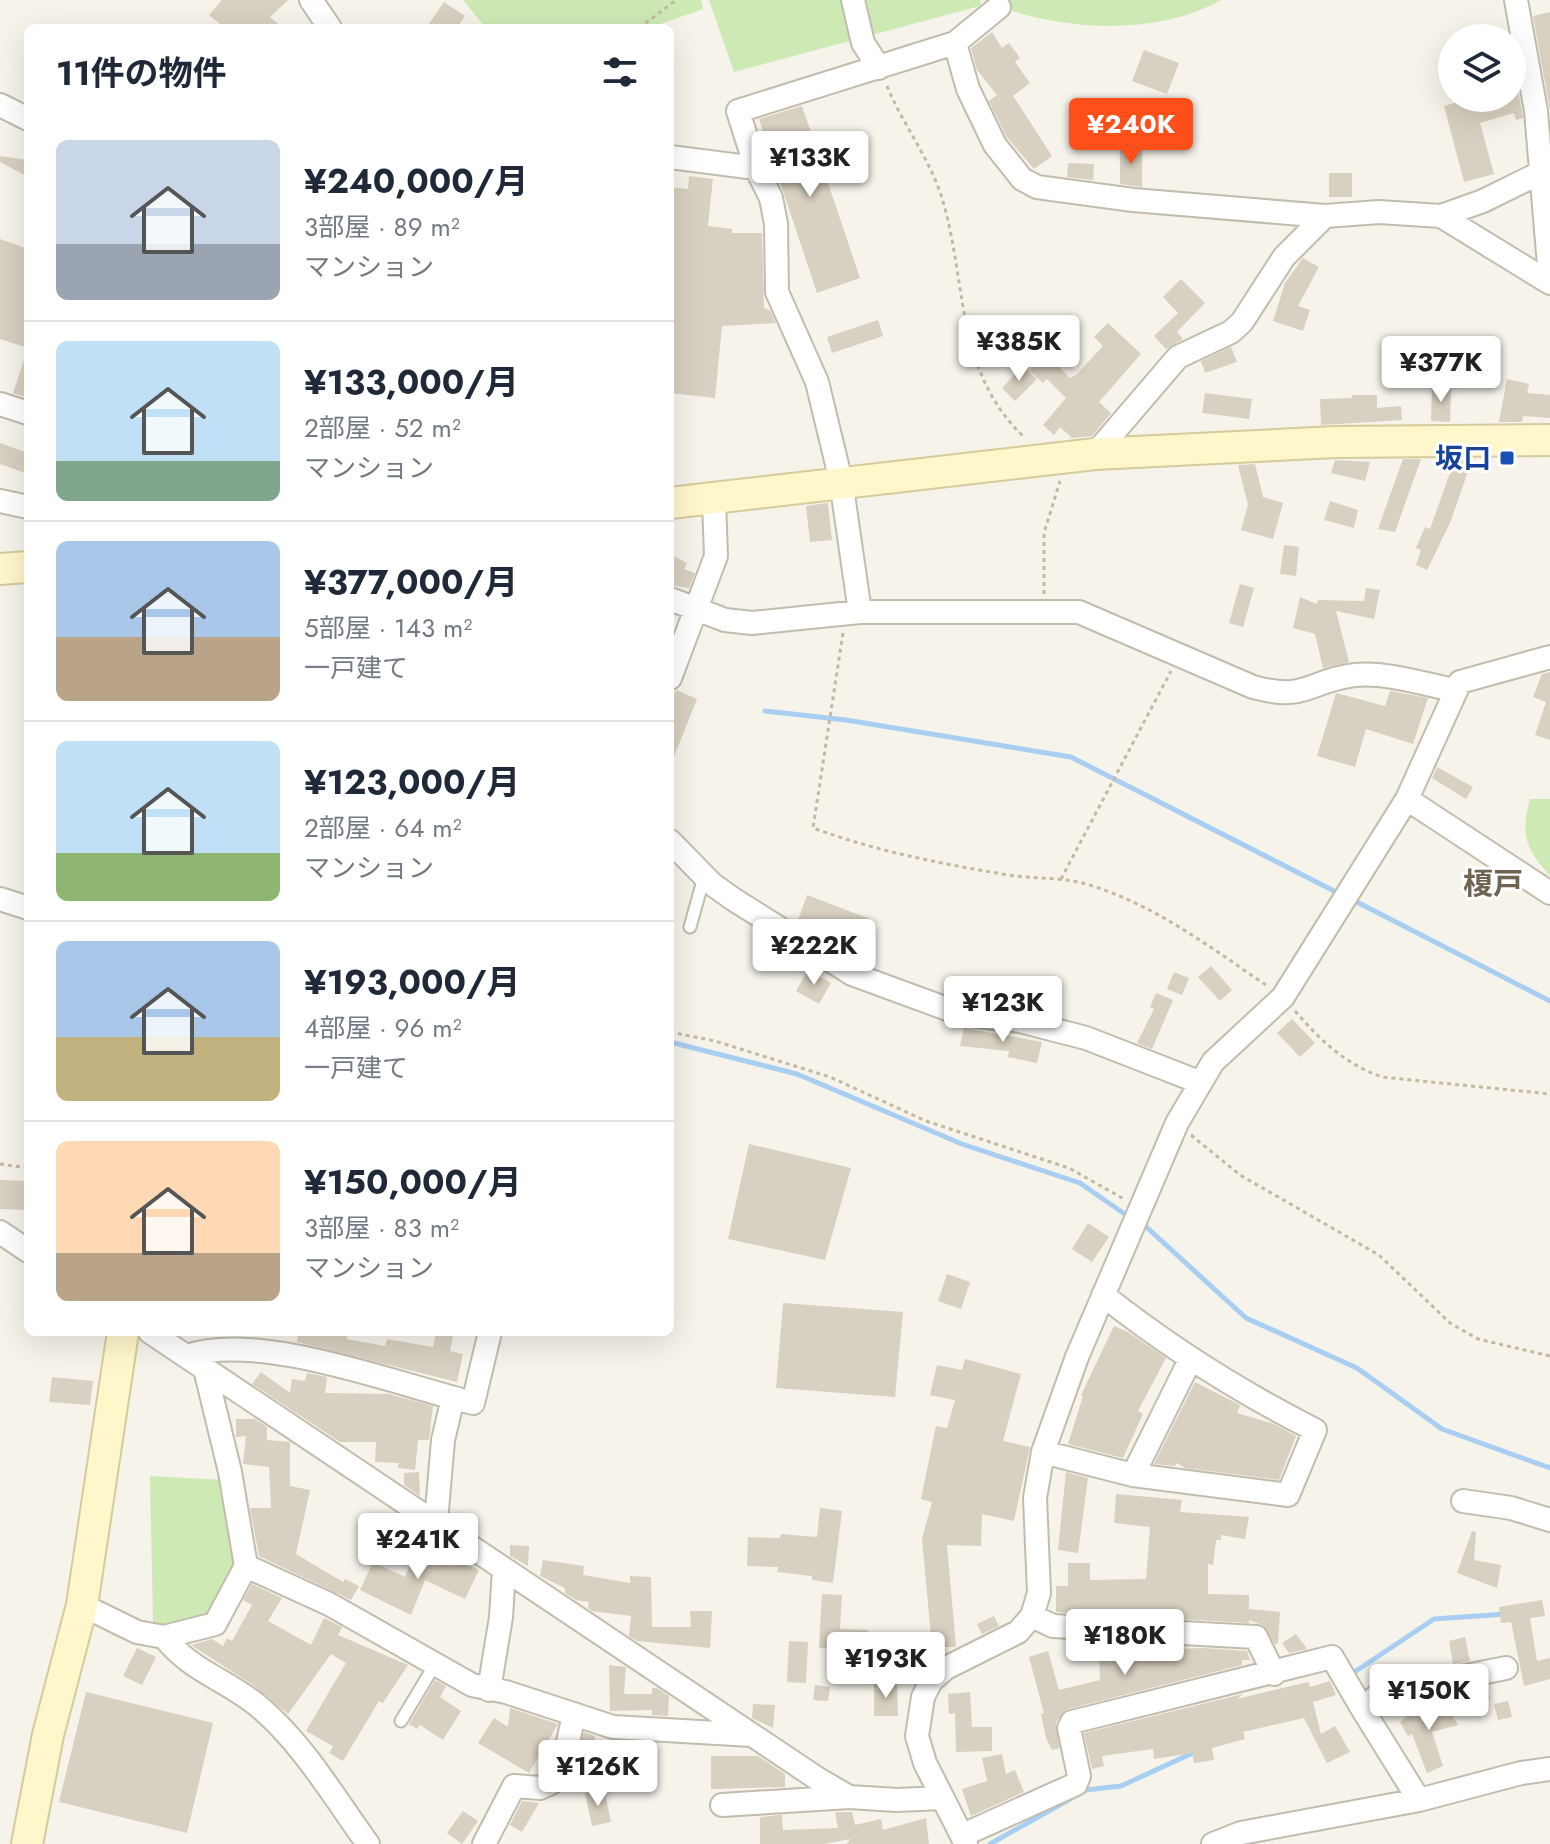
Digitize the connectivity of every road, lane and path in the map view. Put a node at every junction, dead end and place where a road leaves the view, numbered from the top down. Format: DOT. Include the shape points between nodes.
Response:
graph roads {
  1 [pos="311,0"];
  2 [pos="676,0"];
  3 [pos="853,0"];
  4 [pos="1516,0"];
  5 [pos="999,7"];
  6 [pos="327,24"];
  7 [pos="644,24"];
  8 [pos="955,43"];
  9 [pos="879,68"];
  10 [pos="1,109"];
  11 [pos="1543,111"];
  12 [pos="24,118"];
  13 [pos="674,158"];
  14 [pos="756,168"];
  15 [pos="1542,172"];
  16 [pos="1325,216"];
  17 [pos="1441,216"];
  18 [pos="1550,277"];
  19 [pos="1550,283"];
  20 [pos="0,404"];
  21 [pos="24,412"];
  22 [pos="1550,440"];
  23 [pos="1085,455"];
  24 [pos="1042,459"];
  25 [pos="841,481"];
  26 [pos="714,500"];
  27 [pos="0,501"];
  28 [pos="674,503"];
  29 [pos="24,506"];
  30 [pos="24,567"];
  31 [pos="0,569"];
  32 [pos="674,601"];
  33 [pos="1046,610"];
  34 [pos="698,611"];
  35 [pos="853,612"];
  36 [pos="1179,654"];
  37 [pos="1547,662"];
  38 [pos="674,668"];
  39 [pos="1454,690"];
  40 [pos="1407,799"];
  41 [pos="674,845"];
  42 [pos="705,876"];
  43 [pos="1061,879"];
  44 [pos="1550,893"];
  45 [pos="0,899"];
  46 [pos="24,907"];
  47 [pos="690,927"];
  48 [pos="1283,997"];
  49 [pos="674,1033"];
  50 [pos="1199,1082"];
  51 [pos="1550,1094"];
  52 [pos="1188,1132"];
  53 [pos="0,1164"];
  54 [pos="24,1167"];
  55 [pos="1137,1216"];
  56 [pos="0,1232"];
  57 [pos="24,1248"];
  58 [pos="1103,1295"];
  59 [pos="122,1336"];
  60 [pos="156,1336"];
  61 [pos="489,1336"];
  62 [pos="255,1340"];
  63 [pos="1550,1356"];
  64 [pos="1190,1360"];
  65 [pos="196,1362"];
  66 [pos="453,1398"];
  67 [pos="1043,1452"];
  68 [pos="1133,1475"];
  69 [pos="1463,1501"];
  70 [pos="1550,1520"];
  71 [pos="436,1522"];
  72 [pos="246,1566"];
  73 [pos="504,1569"];
  74 [pos="82,1605"];
  75 [pos="1032,1616"];
  76 [pos="164,1637"];
  77 [pos="434,1666"];
  78 [pos="1506,1668"];
  79 [pos="1274,1674"];
  80 [pos="489,1690"];
  81 [pos="1363,1710"];
  82 [pos="574,1714"];
  83 [pos="401,1721"];
  84 [pos="752,1735"];
  85 [pos="1550,1769"];
  86 [pos="849,1797"];
  87 [pos="942,1798"];
  88 [pos="1419,1800"];
  89 [pos="722,1805"];
  90 [pos="964,1839"];
  91 [pos="27,1844"];
  92 [pos="368,1844"];
  93 [pos="484,1844"];
  94 [pos="1213,1844"];
  1 -- 6 [label="street"];
  2 -- 7 [label="path"];
  3 -- 9 [label="street" via="863,43"];
  4 -- 11 [label="street"];
  5 -- 8 [label="street"];
  8 -- 9 [label="street"];
  8 -- 16 [label="street" via="968,89 995,145 1022,179 1037,187"];
  9 -- 14 [label="street" via="738,111"];
  9 -- 24 [label="path" via="942,199 960,302 986,387 1001,413"];
  10 -- 12 [label="street"];
  11 -- 15 [label="street"];
  13 -- 14 [label="street"];
  14 -- 25 [label="street" via="771,198 776,224 777,292 817,382"];
  15 -- 17 [label="street"];
  15 -- 18 [label="street"];
  16 -- 17 [label="street"];
  16 -- 23 [label="street" via="1284,257 1242,322 1178,357"];
  17 -- 19 [label="street"];
  20 -- 21 [label="street"];
  22 -- 23 [label="street" via="1336,442"];
  23 -- 24 [label="street"];
  23 -- 33 [label="path" via="1056,488 1044,533"];
  24 -- 25 [label="street"];
  25 -- 26 [label="street"];
  25 -- 35 [label="street"];
  26 -- 28 [label="street"];
  26 -- 34 [label="street" via="716,556"];
  27 -- 29 [label="street"];
  30 -- 31 [label="street"];
  32 -- 34 [label="street"];
  33 -- 35 [label="street"];
  33 -- 36 [label="street" via="1079,612"];
  34 -- 35 [label="street" via="752,623"];
  34 -- 38 [label="street"];
  35 -- 43 [label="path" via="813,828 907,858"];
  36 -- 39 [label="street" via="1275,693 1291,694 1353,675"];
  36 -- 43 [label="path"];
  37 -- 39 [label="street" via="1472,676"];
  39 -- 40 [label="street"];
  40 -- 44 [label="street"];
  40 -- 48 [label="street"];
  41 -- 42 [label="street"];
  42 -- 47 [label="lane"];
  42 -- 50 [label="street" via="852,974 961,1014 1020,1021 1086,1038"];
  43 -- 48 [label="path" via="1106,891 1168,918"];
  45 -- 46 [label="street"];
  48 -- 50 [label="street" via="1230,1043"];
  48 -- 51 [label="path" via="1321,1039 1359,1069 1382,1077"];
  49 -- 55 [label="path" via="830,1077 926,1121 1069,1168"];
  50 -- 55 [label="street"];
  52 -- 63 [label="path" via="1240,1175 1379,1255 1450,1323 1478,1339"];
  53 -- 54 [label="path"];
  55 -- 58 [label="street"];
  56 -- 57 [label="street"];
  58 -- 64 [label="street"];
  58 -- 67 [label="street"];
  59 -- 74 [label="street"];
  60 -- 65 [label="street"];
  61 -- 66 [label="street" via="473,1403"];
  62 -- 65 [label="street" via="221,1348"];
  62 -- 66 [label="street"];
  64 -- 68 [label="street"];
  64 -- 68 [label="street" via="1315,1430 1288,1495"];
  65 -- 71 [label="street"];
  65 -- 72 [label="street" via="230,1472"];
  66 -- 71 [label="street" via="443,1440"];
  67 -- 68 [label="street"];
  67 -- 75 [label="street" via="1035,1498 1039,1593"];
  69 -- 70 [label="street"];
  71 -- 73 [label="street"];
  72 -- 76 [label="street" via="215,1624"];
  72 -- 77 [label="street" via="329,1604"];
  73 -- 80 [label="street"];
  73 -- 84 [label="street"];
  74 -- 76 [label="street" via="137,1632"];
  74 -- 91 [label="street"];
  75 -- 79 [label="street" via="1053,1626 1256,1637"];
  75 -- 87 [label="street" via="1018,1632 946,1668 923,1697 917,1736"];
  76 -- 92 [label="street" via="181,1659 258,1705 289,1736"];
  77 -- 80 [label="street"];
  77 -- 83 [label="lane"];
  78 -- 81 [label="street" via="1380,1693"];
  79 -- 81 [label="street" via="1332,1657"];
  79 -- 90 [label="street" via="1072,1722 1076,1784"];
  80 -- 82 [label="street"];
  81 -- 88 [label="street"];
  82 -- 84 [label="street" via="613,1727"];
  82 -- 93 [label="street" via="551,1783 540,1788 514,1786"];
  84 -- 86 [label="street"];
  85 -- 88 [label="street"];
  86 -- 87 [label="street"];
  86 -- 89 [label="street"];
  87 -- 90 [label="street"];
  88 -- 94 [label="street" via="1241,1833"];
}
